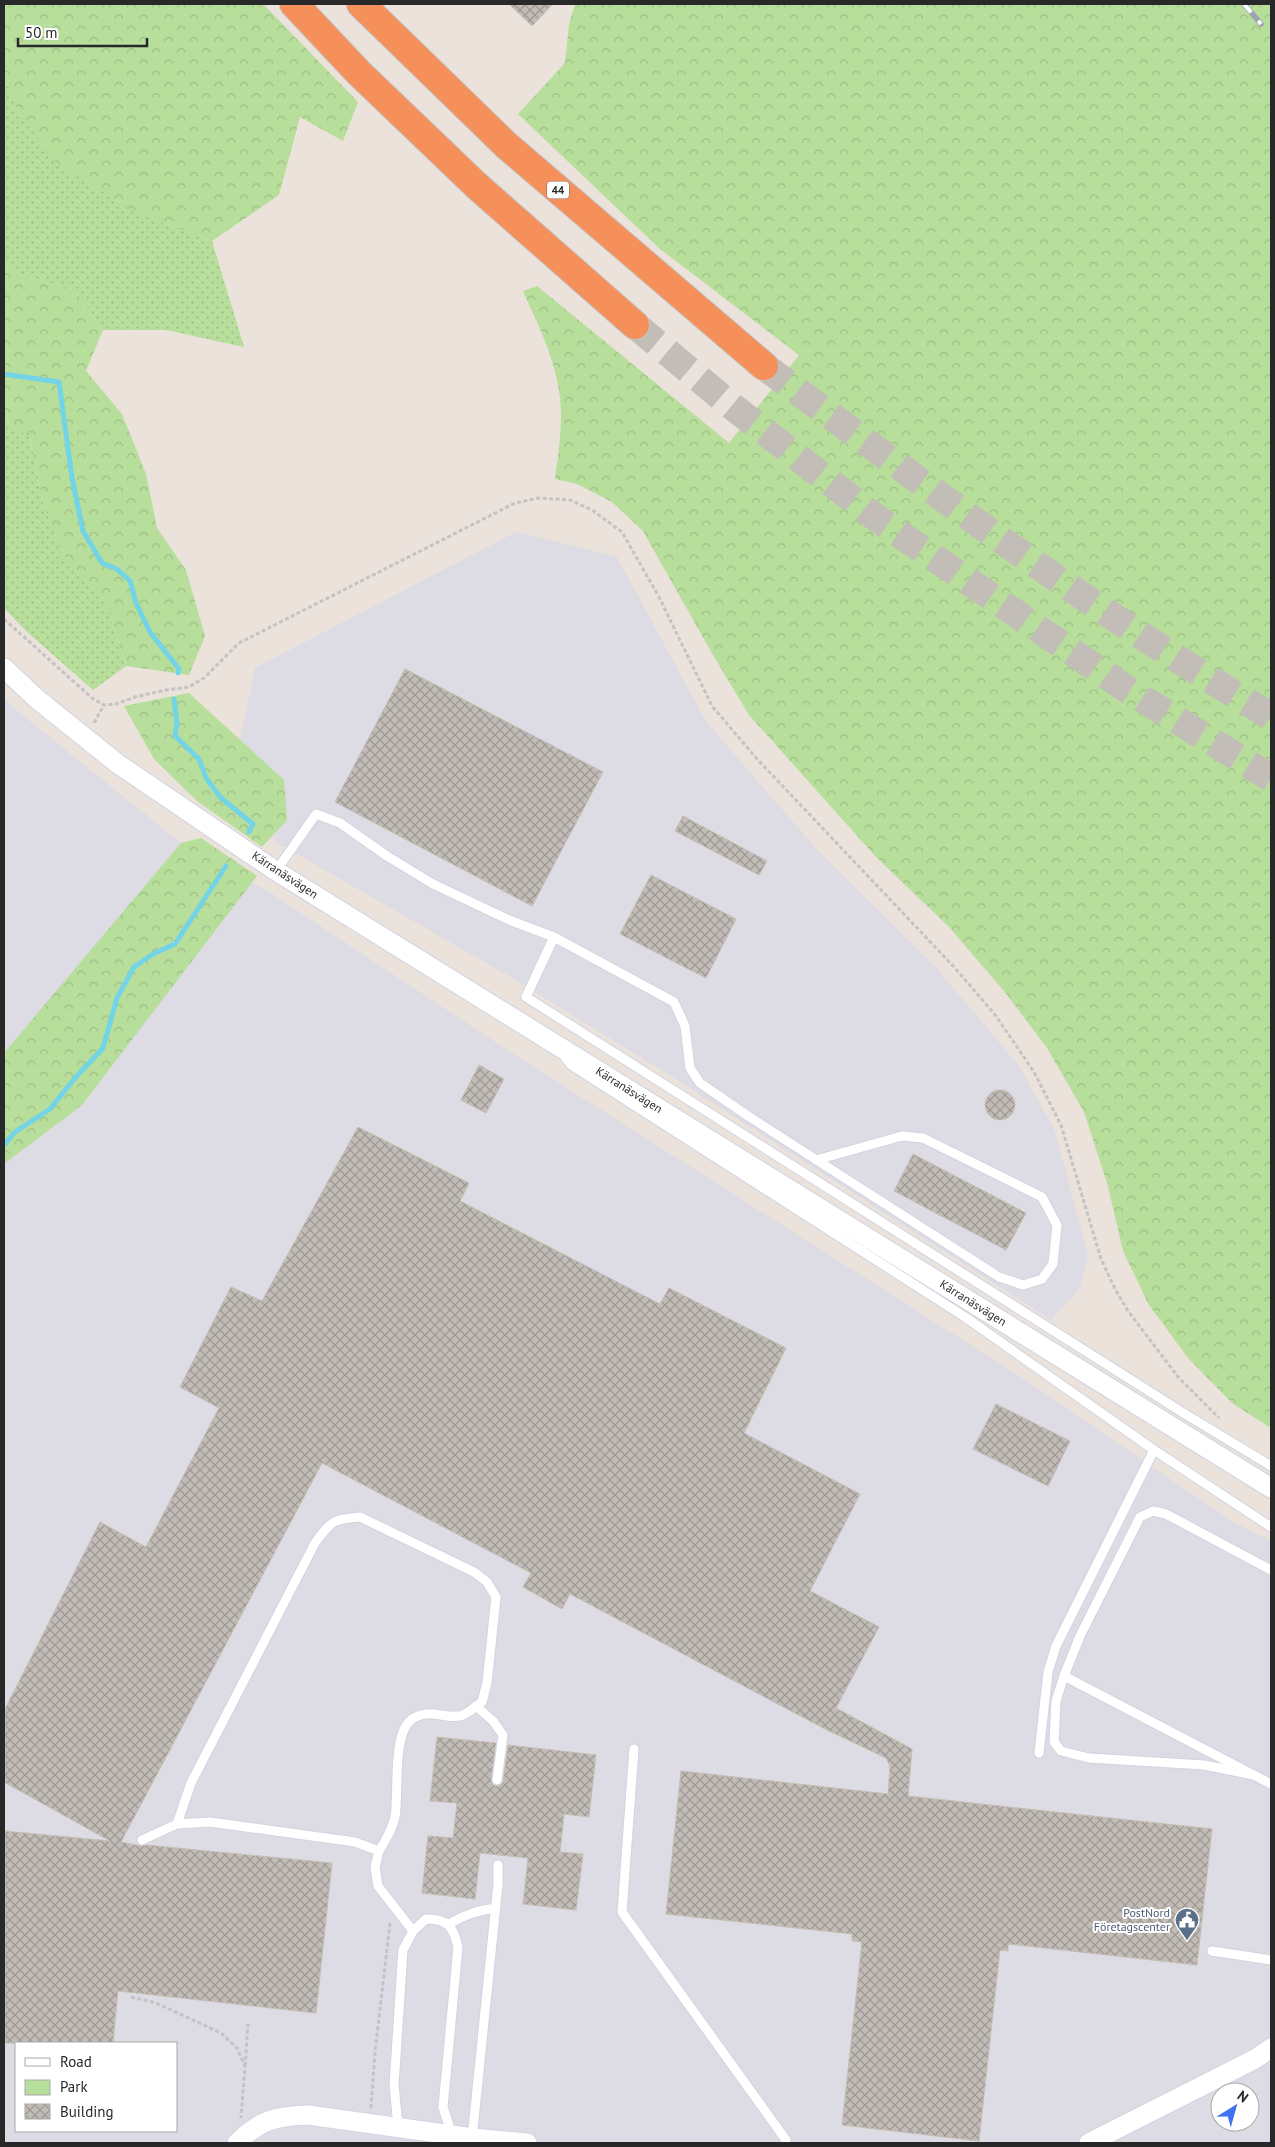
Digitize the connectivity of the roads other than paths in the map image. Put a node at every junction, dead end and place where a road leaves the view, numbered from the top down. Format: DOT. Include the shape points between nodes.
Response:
graph roads {
  1 [pos="294,4"];
  2 [pos="361,4"];
  3 [pos="635,325"];
  4 [pos="764,366"];
  5 [pos="4,668"];
  6 [pos="276,871"];
  7 [pos="554,937"];
  8 [pos="556,1045"];
  9 [pos="816,1160"];
  10 [pos="1154,1450"];
  11 [pos="1271,1466"];
  12 [pos="1271,1488"];
  13 [pos="1271,1527"];
  14 [pos="1271,1570"];
  15 [pos="1064,1676"];
  16 [pos="476,1706"];
  17 [pos="634,1749"];
  18 [pos="1040,1753"];
  19 [pos="1254,1775"];
  20 [pos="498,1780"];
  21 [pos="1271,1784"];
  22 [pos="177,1824"];
  23 [pos="142,1840"];
  24 [pos="379,1851"];
  25 [pos="498,1865"];
  26 [pos="496,1908"];
  27 [pos="449,1924"];
  28 [pos="413,1931"];
  29 [pos="1212,1951"];
  30 [pos="1271,1960"];
  31 [pos="1271,2048"];
  32 [pos="398,2126"];
  33 [pos="452,2135"];
  34 [pos="472,2141"];
  35 [pos="237,2143"];
  36 [pos="527,2143"];
  37 [pos="785,2143"];
  38 [pos="1089,2143"];
  1 -- 3 [label="highway" via="359,73 477,186"];
  2 -- 4 [label="highway, 44" via="506,145"];
  5 -- 6 [label="street, Kärranäsvägen" via="104,754"];
  6 -- 7 [label="lane" via="316,814 340,822 433,884"];
  6 -- 8 [label="street, Kärranäsvägen"];
  7 -- 9 [label="lane" via="674,1002 685,1026 690,1068 700,1084"];
  7 -- 11 [label="lane" via="526,996"];
  8 -- 10 [label="lane" via="571,1065 942,1302"];
  8 -- 12 [label="street, Kärranäsvägen"];
  9 -- 9 [label="lane" via="999,1277 1023,1285 1042,1279 1053,1264 1057,1225 1042,1197 923,1138 902,1136"];
  10 -- 13 [label="lane"];
  10 -- 18 [label="lane" via="1056,1646 1048,1672"];
  14 -- 15 [label="lane" via="1166,1514 1152,1511 1140,1517 1080,1636"];
  15 -- 19 [label="lane"];
  15 -- 19 [label="lane" via="1056,1701 1054,1742 1061,1751 1089,1758 1204,1766"];
  16 -- 20 [label="lane" via="503,1735"];
  16 -- 22 [label="lane" via="482,1702 487,1683 496,1597 487,1582 474,1572 360,1517 342,1518 330,1524 315,1543 190,1782"];
  16 -- 24 [label="lane" via="462,1716 421,1714 410,1720 403,1730 395,1815 391,1833"];
  17 -- 37 [label="lane" via="622,1912 786,2140"];
  19 -- 21 [label="lane"];
  22 -- 23 [label="lane"];
  22 -- 24 [label="lane" via="210,1822 355,1842"];
  24 -- 28 [label="lane" via="374,1867 378,1886"];
  25 -- 26 [label="lane"];
  26 -- 27 [label="lane" via="464,1915"];
  26 -- 34 [label="lane"];
  27 -- 28 [label="lane" via="438,1919 426,1919"];
  27 -- 33 [label="lane" via="458,1948 443,2107"];
  28 -- 32 [label="lane" via="403,1950 394,2085"];
  29 -- 30 [label="lane"];
  31 -- 38 [label="street"];
  32 -- 33 [label="street"];
  32 -- 35 [label="street" via="308,2115 282,2116 260,2123"];
  33 -- 34 [label="street"];
  34 -- 36 [label="street"];
}
